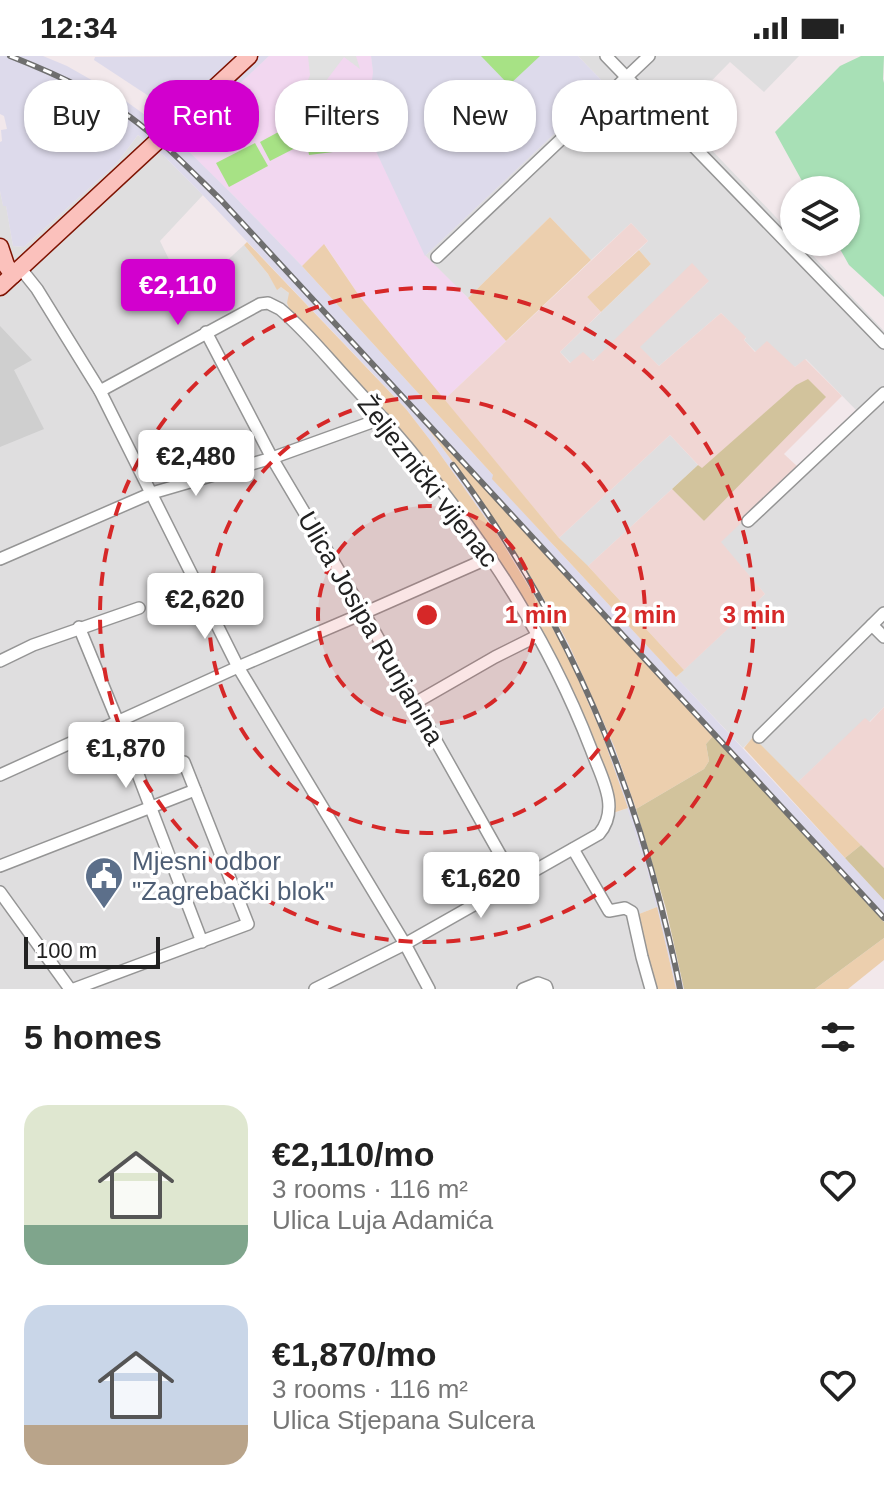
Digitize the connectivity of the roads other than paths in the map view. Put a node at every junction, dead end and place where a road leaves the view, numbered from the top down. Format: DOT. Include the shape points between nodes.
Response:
graph roads {
  1 [pos="249,56"];
  2 [pos="606,56"];
  3 [pos="649,56"];
  4 [pos="627,78"];
  5 [pos="0,247"];
  6 [pos="437,257"];
  7 [pos="17,272"];
  8 [pos="0,287"];
  9 [pos="206,332"];
  10 [pos="884,343"];
  11 [pos="100,391"];
  12 [pos="884,393"];
  13 [pos="383,418"];
  14 [pos="272,458"];
  15 [pos="152,493"];
  16 [pos="748,521"];
  17 [pos="491,557"];
  18 [pos="0,559"];
  19 [pos="139,608"];
  20 [pos="364,613"];
  21 [pos="884,613"];
  22 [pos="872,625"];
  23 [pos="79,627"];
  24 [pos="537,636"];
  25 [pos="884,637"];
  26 [pos="0,661"];
  27 [pos="238,667"];
  28 [pos="415,703"];
  29 [pos="118,722"];
  30 [pos="759,737"];
  31 [pos="184,762"];
  32 [pos="0,775"];
  33 [pos="195,790"];
  34 [pos="151,807"];
  35 [pos="573,849"];
  36 [pos="0,866"];
  37 [pos="515,881"];
  38 [pos="0,892"];
  39 [pos="202,942"];
  40 [pos="405,944"];
  41 [pos="72,989"];
  42 [pos="315,989"];
  43 [pos="429,989"];
  44 [pos="523,989"];
  45 [pos="547,989"];
  46 [pos="651,989"];
  1 -- 7 [label="main road"];
  2 -- 4 [label="street"];
  3 -- 4 [label="street"];
  4 -- 6 [label="street"];
  4 -- 10 [label="street"];
  5 -- 7 [label="main road" via="6,265"];
  7 -- 8 [label="main road"];
  7 -- 11 [label="street" via="37,289"];
  9 -- 11 [label="street"];
  9 -- 13 [label="street, Željeznički vijenac" via="268,303 289,317"];
  9 -- 14 [label="street, Ulica Josipa Runjanina"];
  11 -- 15 [label="street"];
  12 -- 16 [label="street"];
  13 -- 14 [label="street"];
  13 -- 17 [label="street, Željeznički vijenac"];
  14 -- 15 [label="street"];
  14 -- 20 [label="street, Ulica Josipa Runjanina"];
  15 -- 18 [label="street"];
  15 -- 27 [label="street"];
  17 -- 20 [label="street"];
  17 -- 24 [label="street, Željeznički vijenac"];
  19 -- 23 [label="street"];
  20 -- 27 [label="street"];
  20 -- 28 [label="street, Ulica Josipa Runjanina"];
  21 -- 22 [label="street"];
  22 -- 25 [label="street"];
  22 -- 30 [label="street"];
  23 -- 26 [label="street"];
  23 -- 29 [label="street"];
  24 -- 28 [label="street"];
  24 -- 35 [label="street, Željeznički vijenac" via="579,719 610,806 599,834"];
  27 -- 29 [label="street"];
  27 -- 40 [label="street"];
  28 -- 37 [label="street, Ulica Josipa Runjanina"];
  29 -- 32 [label="street"];
  29 -- 34 [label="street"];
  31 -- 33 [label="street"];
  33 -- 34 [label="street"];
  33 -- 39 [label="street" via="248,924"];
  34 -- 36 [label="street"];
  34 -- 39 [label="street"];
  35 -- 37 [label="street"];
  35 -- 46 [label="street" via="609,911 632,912"];
  37 -- 40 [label="street"];
  38 -- 41 [label="street"];
  39 -- 41 [label="street"];
  40 -- 42 [label="street"];
  40 -- 43 [label="street"];
  44 -- 45 [label="street" via="538,983"];
}
